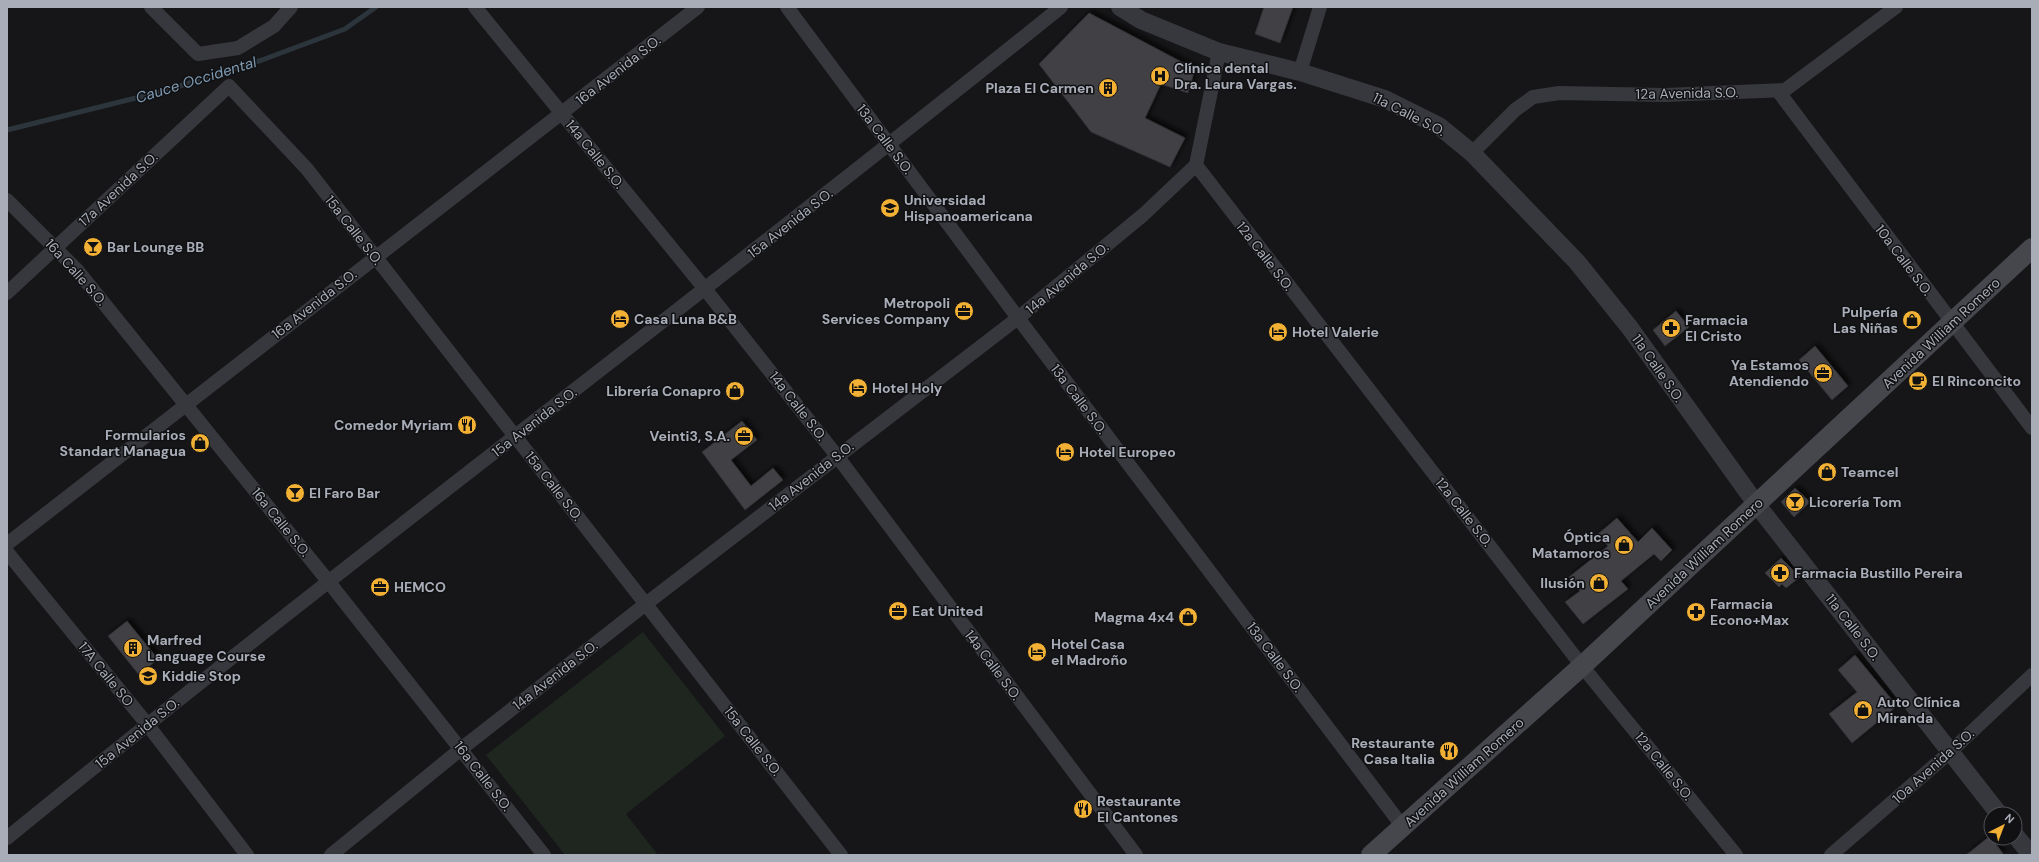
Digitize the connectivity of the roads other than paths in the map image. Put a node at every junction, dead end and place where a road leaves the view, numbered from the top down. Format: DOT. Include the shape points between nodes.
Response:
graph roads {
  1 [pos="151,7"];
  2 [pos="291,7"];
  3 [pos="475,7"];
  4 [pos="698,7"];
  5 [pos="787,7"];
  6 [pos="1061,7"];
  7 [pos="1120,7"];
  8 [pos="1320,7"];
  9 [pos="1887,9"];
  10 [pos="1219,52"];
  11 [pos="1300,72"];
  12 [pos="228,86"];
  13 [pos="1778,91"];
  14 [pos="563,113"];
  15 [pos="890,145"];
  16 [pos="1472,153"];
  17 [pos="1196,165"];
  18 [pos="7,200"];
  19 [pos="55,248"];
  20 [pos="2032,248"];
  21 [pos="375,257"];
  22 [pos="705,289"];
  23 [pos="7,293"];
  24 [pos="1018,318"];
  25 [pos="1952,322"];
  26 [pos="186,403"];
  27 [pos="2032,428"];
  28 [pos="515,437"];
  29 [pos="837,456"];
  30 [pos="1756,504"];
  31 [pos="7,544"];
  32 [pos="7,552"];
  33 [pos="328,581"];
  34 [pos="647,603"];
  35 [pos="1582,666"];
  36 [pos="2032,674"];
  37 [pos="147,724"];
  38 [pos="461,749"];
  39 [pos="1950,752"];
  40 [pos="1993,806"];
  41 [pos="1403,827"];
  42 [pos="7,838"];
  43 [pos="2023,845"];
  44 [pos="247,855"];
  45 [pos="331,855"];
  46 [pos="544,855"];
  47 [pos="841,855"];
  48 [pos="1136,855"];
  49 [pos="1372,855"];
  50 [pos="1736,855"];
  51 [pos="1831,855"];
  52 [pos="2031,855"];
  1 -- 2 [label="street" via="198,54 238,48 274,26"];
  3 -- 14 [label="street, 14a Calle S.O."];
  4 -- 14 [label="street, 16a Avenida S.O."];
  5 -- 15 [label="street, 13a Calle S.O."];
  6 -- 15 [label="street, 15a Avenida S.O."];
  7 -- 10 [label="street" via="1141,20"];
  8 -- 11 [label="street"];
  9 -- 13 [label="street, 12a Avenida S.O." via="1786,90"];
  10 -- 11 [label="street, 11a Calle S.O."];
  10 -- 17 [label="street"];
  11 -- 16 [label="street, 11a Calle S.O." via="1385,99 1439,126"];
  12 -- 19 [label="street, 17a Avenida S.O."];
  12 -- 21 [label="street, 15a Calle S.O." via="307,169"];
  13 -- 16 [label="street, 12a Avenida S.O." via="1665,95 1559,93 1533,97 1515,110"];
  13 -- 25 [label="street, 10a Calle S.O."];
  14 -- 21 [label="street, 16a Avenida S.O."];
  14 -- 22 [label="street, 14a Calle S.O."];
  15 -- 22 [label="street, 15a Avenida S.O."];
  15 -- 24 [label="street, 13a Calle S.O."];
  16 -- 30 [label="street, 11a Calle S.O." via="1582,268 1630,328"];
  17 -- 24 [label="street, 14a Avenida S.O." via="1143,215"];
  17 -- 35 [label="street, 12a Calle S.O."];
  18 -- 19 [label="street, 16a Calle S.O."];
  19 -- 23 [label="street, 17a Avenida S.O."];
  19 -- 26 [label="street, 16a Calle S.O." via="77,270"];
  20 -- 25 [label="main road, Avenida William Romero"];
  21 -- 26 [label="street, 16a Avenida S.O."];
  21 -- 28 [label="street, 15a Calle S.O."];
  22 -- 28 [label="street, 15a Avenida S.O."];
  22 -- 29 [label="street, 14a Calle S.O."];
  24 -- 29 [label="street, 14a Avenida S.O."];
  24 -- 41 [label="street, 13a Calle S.O."];
  25 -- 27 [label="street, 10a Calle S.O."];
  25 -- 30 [label="main road, Avenida William Romero"];
  26 -- 31 [label="street, 16a Avenida S.O."];
  26 -- 33 [label="street, 16a Calle S.O."];
  28 -- 33 [label="street, 15a Avenida S.O."];
  28 -- 34 [label="street, 15a Calle S.O."];
  29 -- 34 [label="street, 14a Avenida S.O."];
  29 -- 48 [label="street, 14a Calle S.O."];
  30 -- 35 [label="main road, Avenida William Romero"];
  30 -- 39 [label="street, 11a Calle S.O."];
  32 -- 37 [label="street, 17A Calle SO"];
  33 -- 37 [label="street, 15a Avenida S.O."];
  33 -- 38 [label="street, 16a Calle S.O."];
  34 -- 38 [label="street, 14a Avenida S.O."];
  34 -- 47 [label="street, 15a Calle S.O."];
  35 -- 41 [label="main road, Avenida William Romero"];
  35 -- 50 [label="street, 12a Calle S.O."];
  36 -- 39 [label="street, 10a Avenida S.O."];
  37 -- 42 [label="street, 15a Avenida S.O."];
  37 -- 44 [label="street, 17A Calle SO"];
  38 -- 45 [label="street, 14a Avenida S.O."];
  38 -- 46 [label="street, 16a Calle S.O."];
  39 -- 40 [label="street, 11a Calle S.O."];
  39 -- 51 [label="street, 10a Avenida S.O."];
  41 -- 49 [label="main road, Avenida William Romero"];
  43 -- 52 [label="street"];
}
